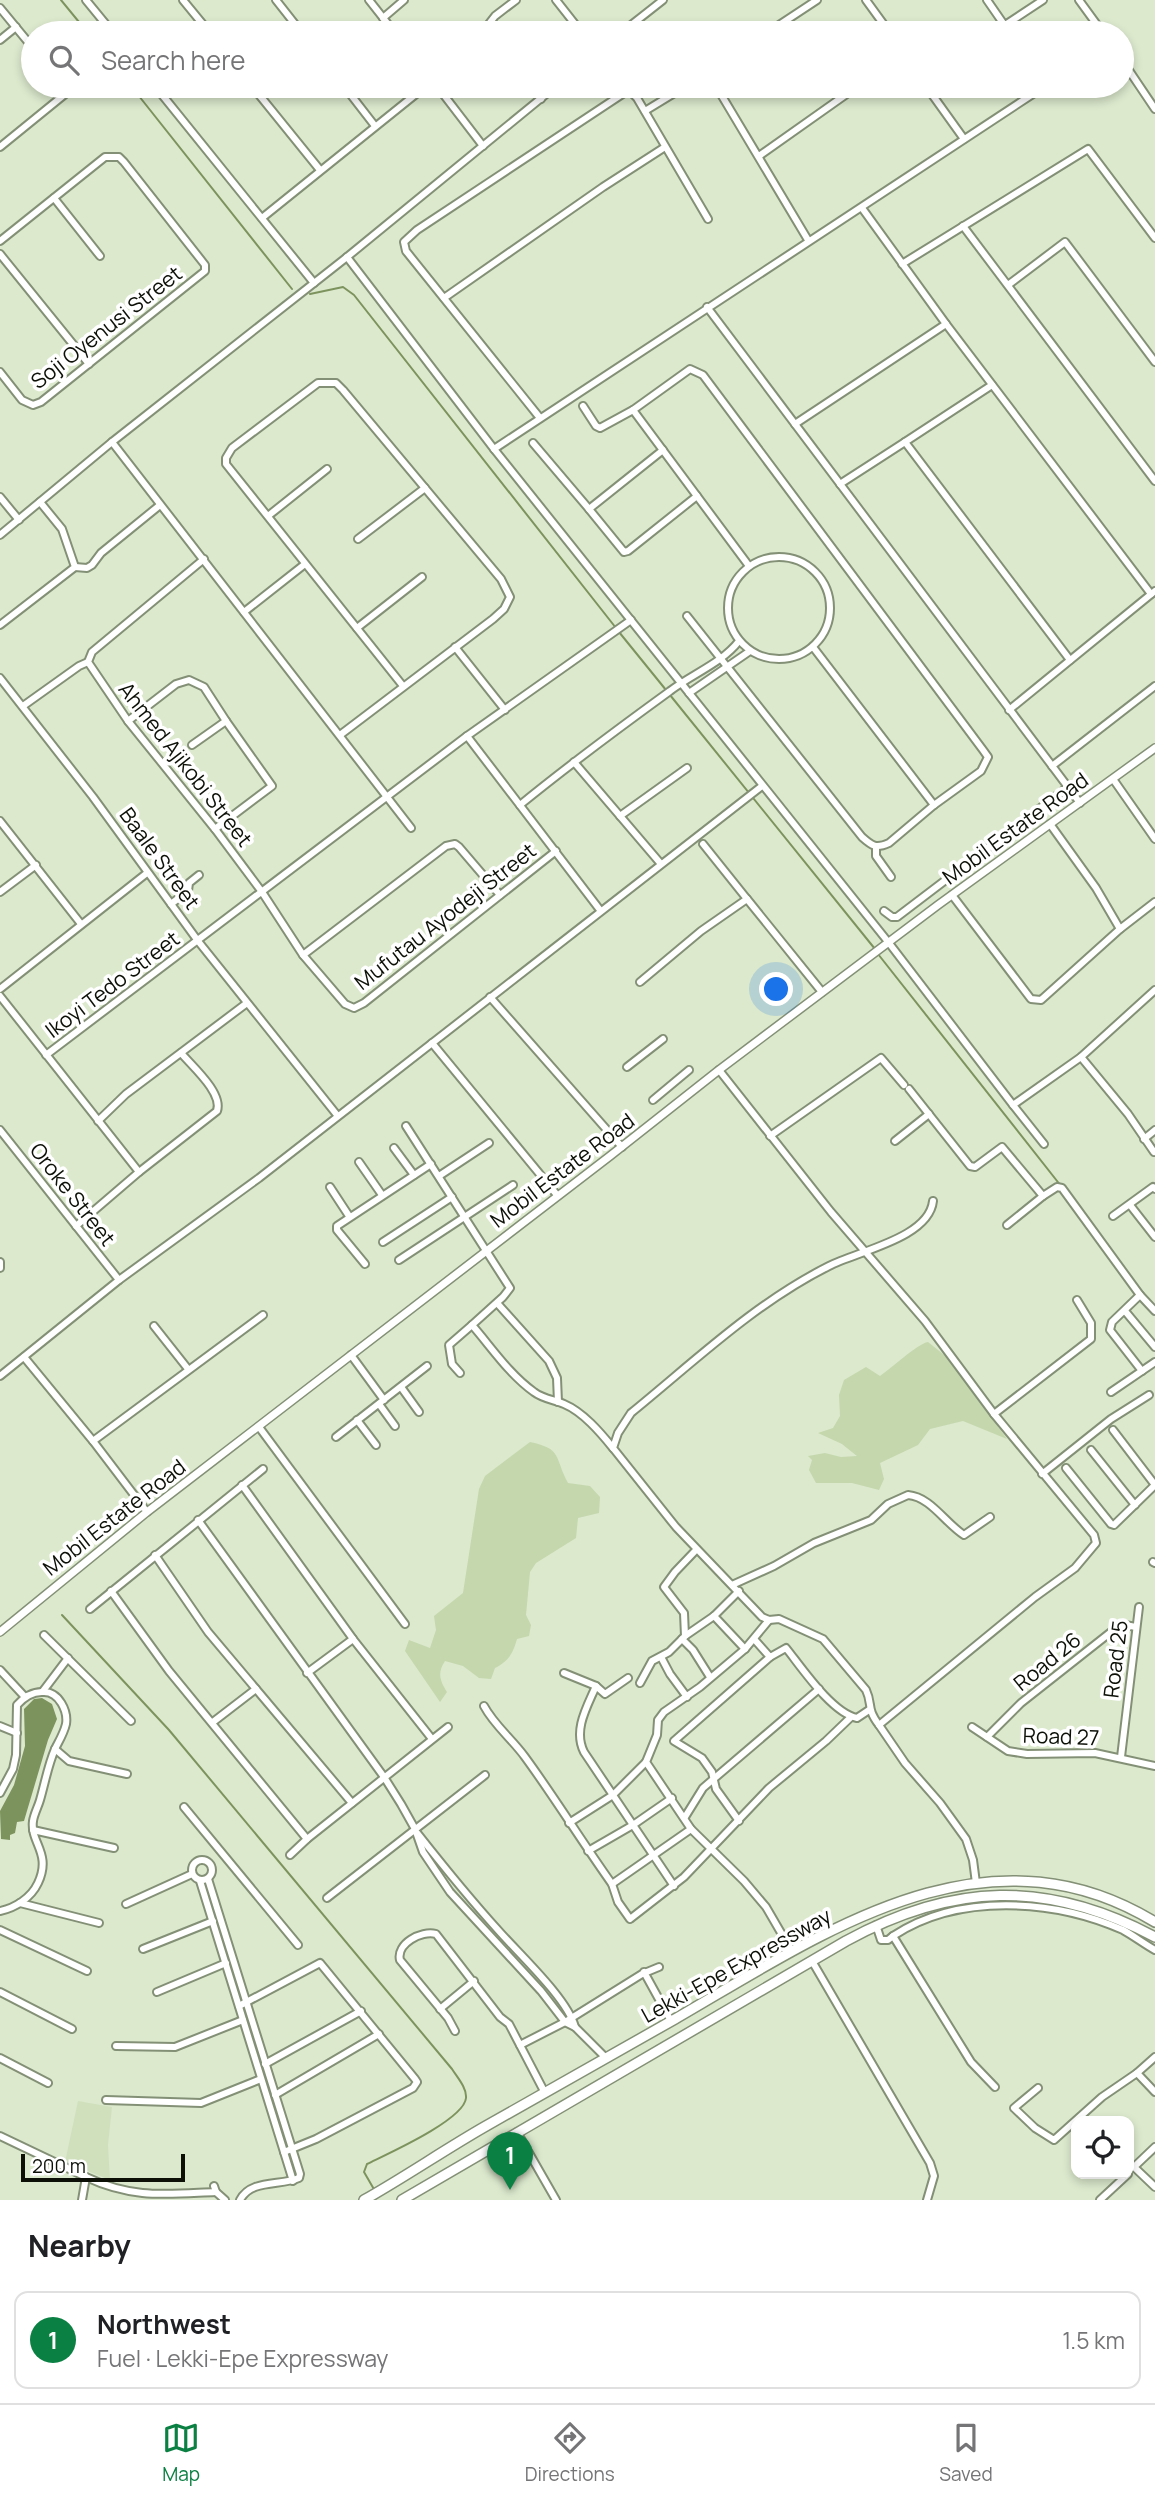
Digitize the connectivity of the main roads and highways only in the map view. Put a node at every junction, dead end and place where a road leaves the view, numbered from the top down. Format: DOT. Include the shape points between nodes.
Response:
graph roads {
  1 [pos="1155,748"];
  2 [pos="0,1632"];
  3 [pos="853,1920"];
  4 [pos="1155,1922"];
  5 [pos="860,1933"];
  6 [pos="1155,1937"];
  7 [pos="366,2199"];
  8 [pos="402,2200"];
  1 -- 2 [label="main road, Mobil Estate Road" via="719,1070 146,1512"];
  3 -- 4 [label="highway, Lekki-Epe Expressway" via="912,1896 976,1883 1030,1883 1110,1901"];
  3 -- 5 [label="highway"];
  3 -- 7 [label="highway, Lekki-Epe Expressway" via="791,1950"];
  5 -- 6 [label="highway, Lekki-Epe Expressway" via="920,1908 1015,1895 1095,1910"];
  5 -- 8 [label="highway, Lekki-Epe Expressway"];
}
